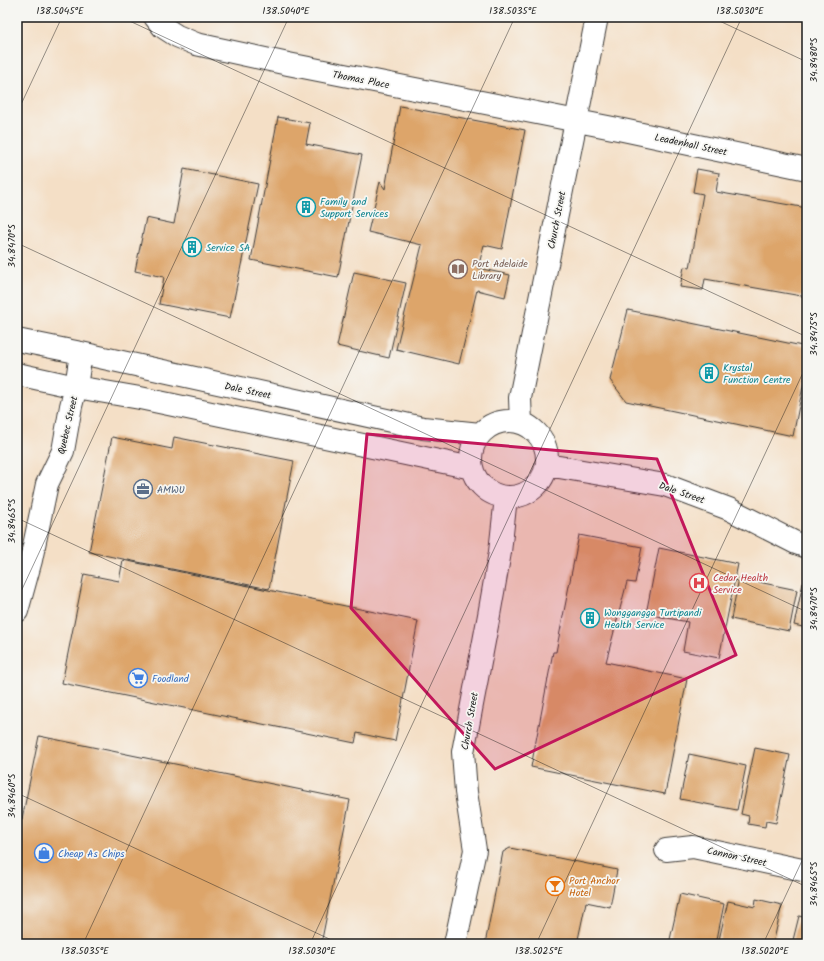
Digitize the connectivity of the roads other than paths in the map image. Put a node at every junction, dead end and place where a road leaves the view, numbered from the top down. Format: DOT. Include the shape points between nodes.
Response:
graph roads {
  1 [pos="155,17"];
  2 [pos="597,17"];
  3 [pos="576,121"];
  4 [pos="807,168"];
  5 [pos="17,340"];
  6 [pos="81,353"];
  7 [pos="17,374"];
  8 [pos="76,388"];
  9 [pos="521,423"];
  10 [pos="480,434"];
  11 [pos="547,467"];
  12 [pos="472,468"];
  13 [pos="506,497"];
  14 [pos="807,547"];
  15 [pos="17,611"];
  16 [pos="666,850"];
  17 [pos="807,872"];
  18 [pos="455,944"];
  1 -- 3 [label="street, Thomas Place" via="177,36 196,44"];
  2 -- 3 [label="street, Church Street"];
  3 -- 4 [label="street, Leadenhall Street"];
  3 -- 9 [label="street, Church Street" via="520,398"];
  5 -- 6 [label="street, Dale Street"];
  6 -- 8 [label="street, Quebec Street"];
  6 -- 10 [label="street, Dale Street" via="423,428"];
  7 -- 8 [label="street"];
  8 -- 12 [label="street" via="140,398"];
  8 -- 15 [label="street, Quebec Street" via="63,451 47,484"];
  9 -- 10 [label="street" via="499,422"];
  9 -- 11 [label="street" via="539,435 545,445"];
  10 -- 12 [label="street" via="472,450"];
  11 -- 13 [label="street" via="537,486 528,493"];
  11 -- 14 [label="street, Dale Street" via="665,485 729,509"];
  12 -- 13 [label="street" via="484,488 494,495"];
  13 -- 18 [label="street, Church Street" via="500,552 463,752 475,850"];
  16 -- 17 [label="street, Cannon Street" via="693,847"];
}
